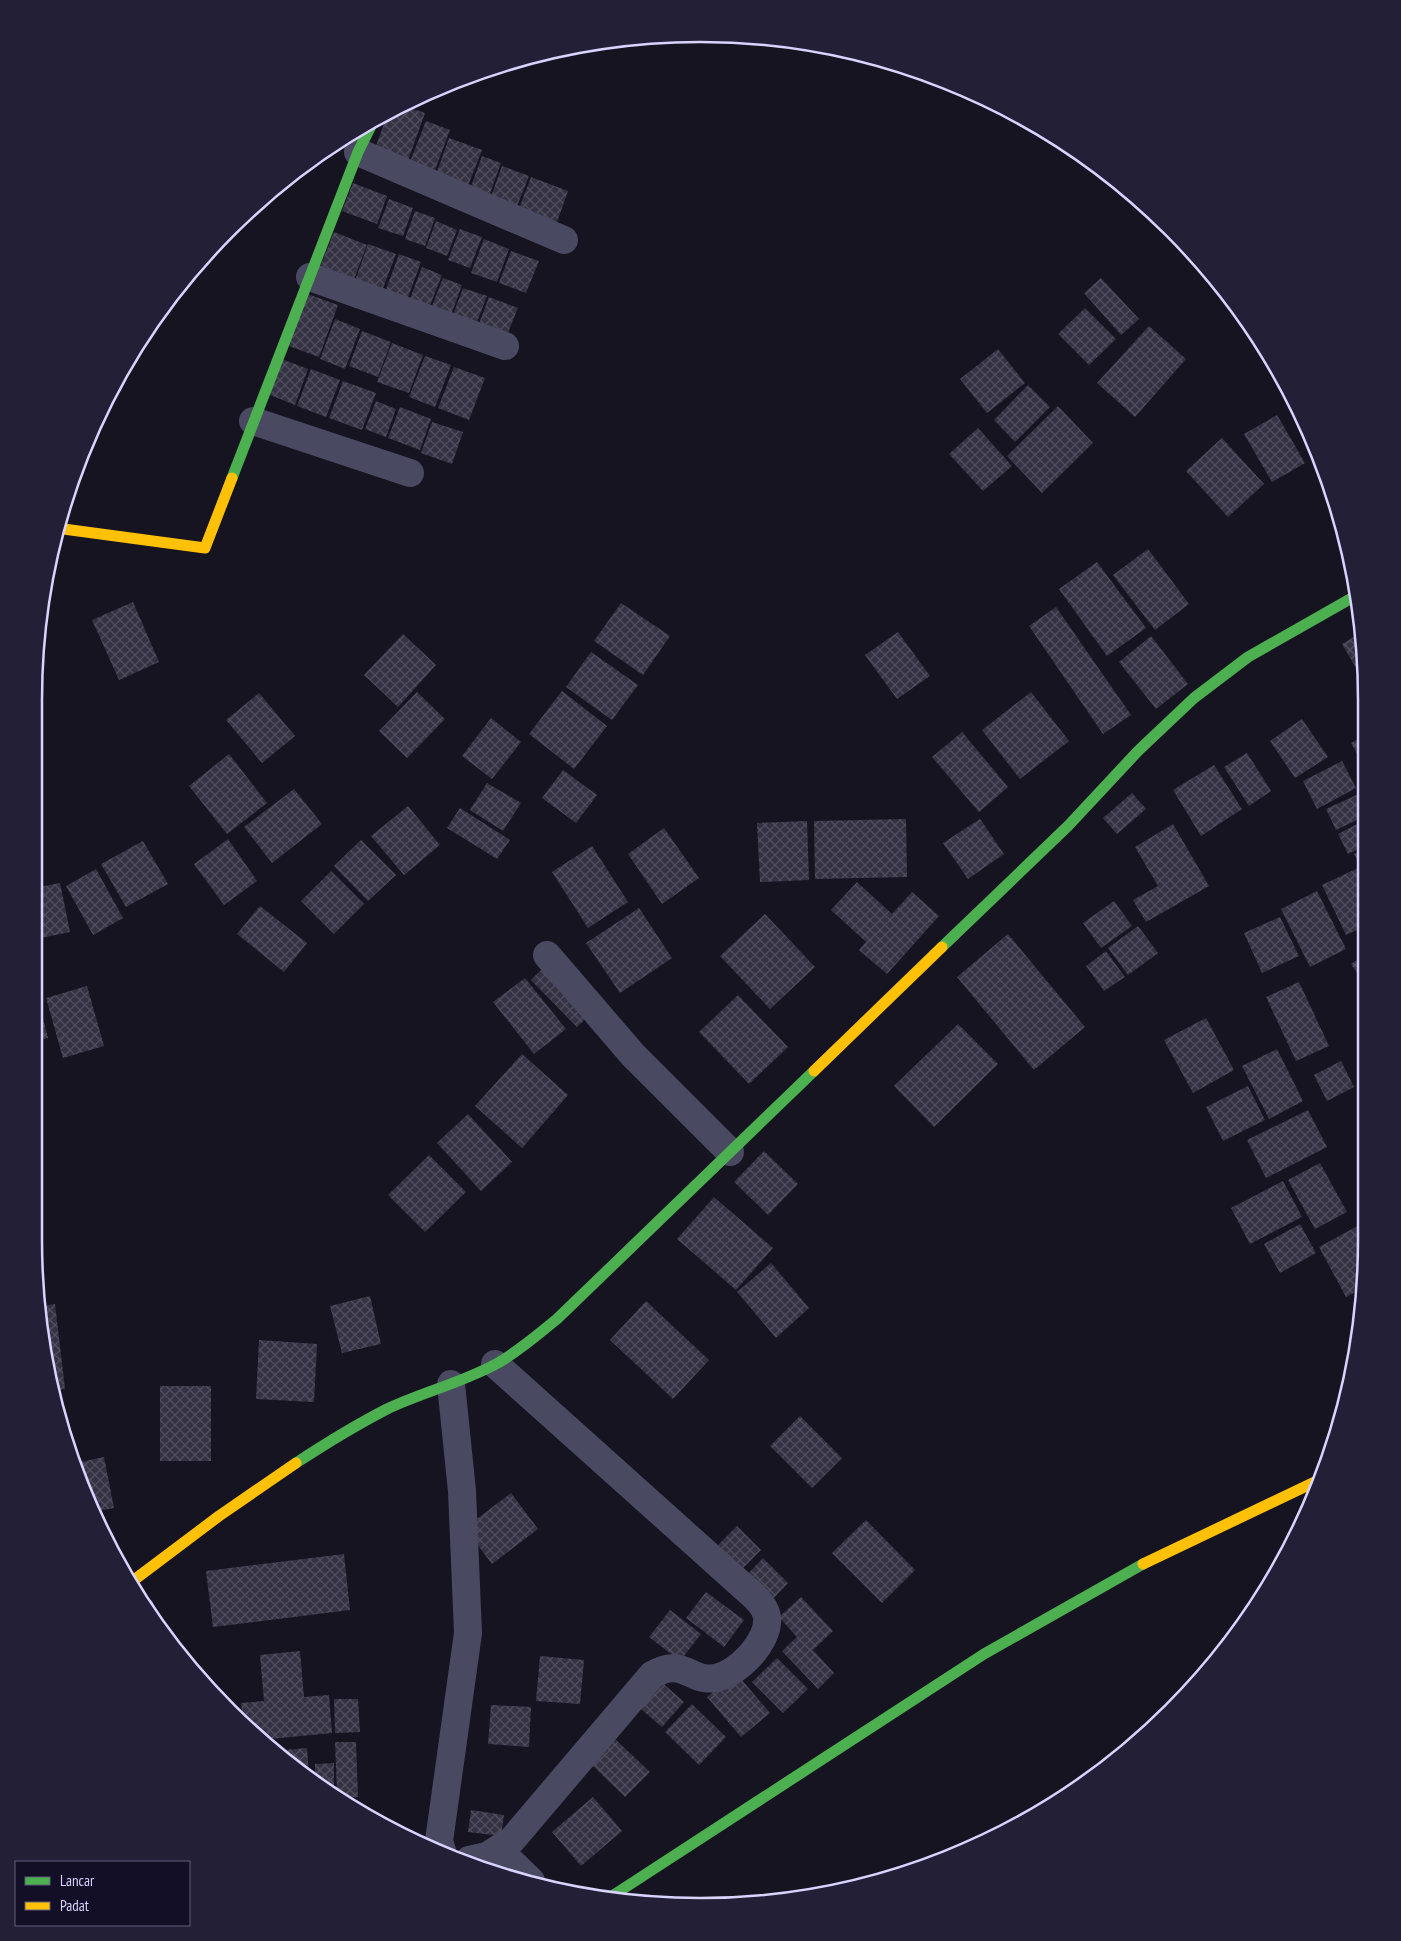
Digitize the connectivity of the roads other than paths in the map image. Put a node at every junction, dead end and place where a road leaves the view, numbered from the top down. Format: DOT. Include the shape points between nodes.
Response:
graph roads {
  1 [pos="367,134"];
  2 [pos="358,152"];
  3 [pos="564,240"];
  4 [pos="310,277"];
  5 [pos="505,346"];
  6 [pos="253,421"];
  7 [pos="410,473"];
  8 [pos="65,529"];
  9 [pos="1350,599"];
  10 [pos="547,955"];
  11 [pos="730,1152"];
  12 [pos="495,1364"];
  13 [pos="452,1384"];
  14 [pos="1311,1484"];
  15 [pos="136,1578"];
  16 [pos="440,1844"];
  17 [pos="499,1850"];
  18 [pos="475,1859"];
  19 [pos="523,1874"];
  20 [pos="616,1893"];
  1 -- 2 [label="street"];
  2 -- 3 [label="street"];
  2 -- 4 [label="street"];
  4 -- 5 [label="street"];
  4 -- 6 [label="street"];
  6 -- 7 [label="street"];
  6 -- 8 [label="street" via="205,548"];
  9 -- 11 [label="street" via="1261,649 1190,702 1061,833"];
  10 -- 11 [label="street" via="633,1055"];
  11 -- 12 [label="street" via="557,1319"];
  12 -- 13 [label="street"];
  12 -- 17 [label="street" via="755,1597 767,1615 766,1628 754,1652 722,1676 711,1679 668,1667 652,1675 512,1840"];
  13 -- 15 [label="street" via="393,1405 325,1442 226,1509"];
  13 -- 16 [label="street" via="462,1492 468,1633"];
  14 -- 20 [label="street" via="1155,1557 984,1654"];
  17 -- 18 [label="street"];
  17 -- 19 [label="street"];
}
